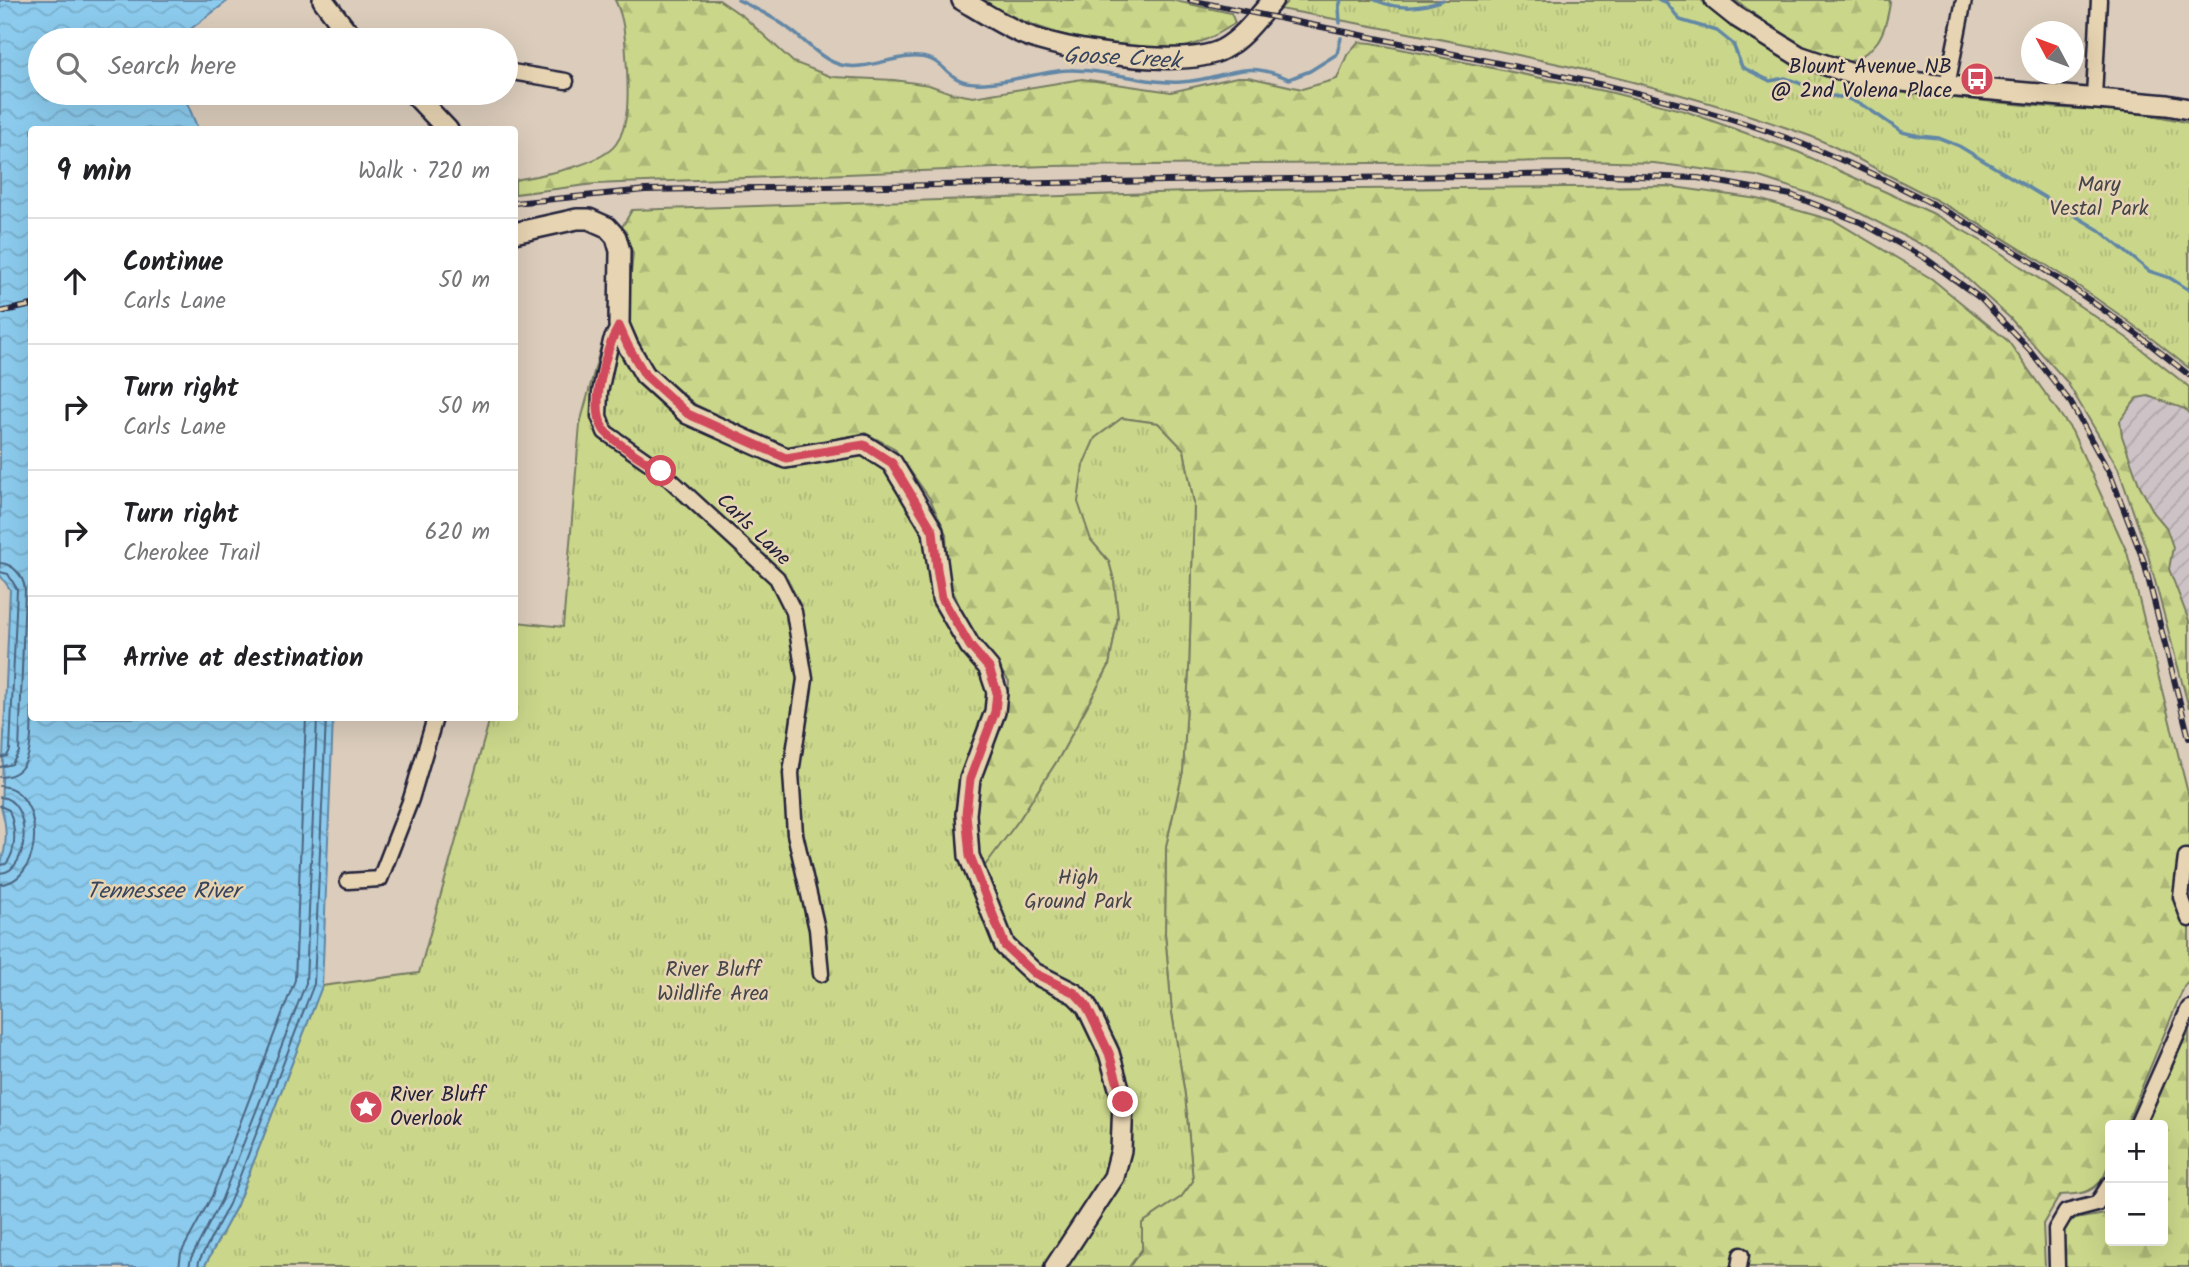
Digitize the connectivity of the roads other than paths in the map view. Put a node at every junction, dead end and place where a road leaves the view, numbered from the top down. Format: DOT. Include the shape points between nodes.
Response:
graph roads {
  1 [pos="323,0"];
  2 [pos="962,0"];
  3 [pos="1273,0"];
  4 [pos="1715,0"];
  5 [pos="1964,0"];
  6 [pos="2099,0"];
  7 [pos="344,28"];
  8 [pos="518,73"];
  9 [pos="566,80"];
  10 [pos="1947,86"];
  11 [pos="2094,97"];
  12 [pos="425,105"];
  13 [pos="2189,109"];
  14 [pos="444,126"];
  15 [pos="518,232"];
  16 [pos="619,326"];
  17 [pos="434,721"];
  18 [pos="2186,858"];
  19 [pos="348,881"];
  20 [pos="2189,919"];
  21 [pos="821,974"];
  22 [pos="2189,1008"];
  23 [pos="2139,1120"];
  24 [pos="2105,1192"];
  25 [pos="1055,1267"];
  26 [pos="2057,1267"];
  1 -- 7 [label="street"];
  2 -- 3 [label="street" via="1024,35 1058,45 1180,59 1222,50"];
  4 -- 10 [label="street" via="1799,56 1858,76"];
  5 -- 10 [label="street"];
  6 -- 11 [label="street"];
  8 -- 9 [label="street"];
  10 -- 11 [label="street"];
  11 -- 13 [label="street"];
  12 -- 14 [label="street"];
  15 -- 16 [label="street" via="577,219 607,228 620,251"];
  16 -- 21 [label="street, Carls Lane" via="611,341 600,392 599,415 605,432 661,471 777,578 793,612 805,679 791,773 795,834 817,929"];
  16 -- 25 [label="street" via="645,375 688,414 786,458 864,445 892,463 933,531 942,598 970,646 989,668 997,692 995,712 970,779 966,814 970,856 1005,946 1034,973 1075,993 1086,1005 1109,1053 1123,1102 1121,1150 1114,1177"];
  17 -- 19 [label="street" via="380,879"];
  18 -- 20 [label="street" via="2181,897"];
  22 -- 23 [label="street"];
  24 -- 26 [label="street" via="2097,1204 2066,1212 2056,1229"];
}
